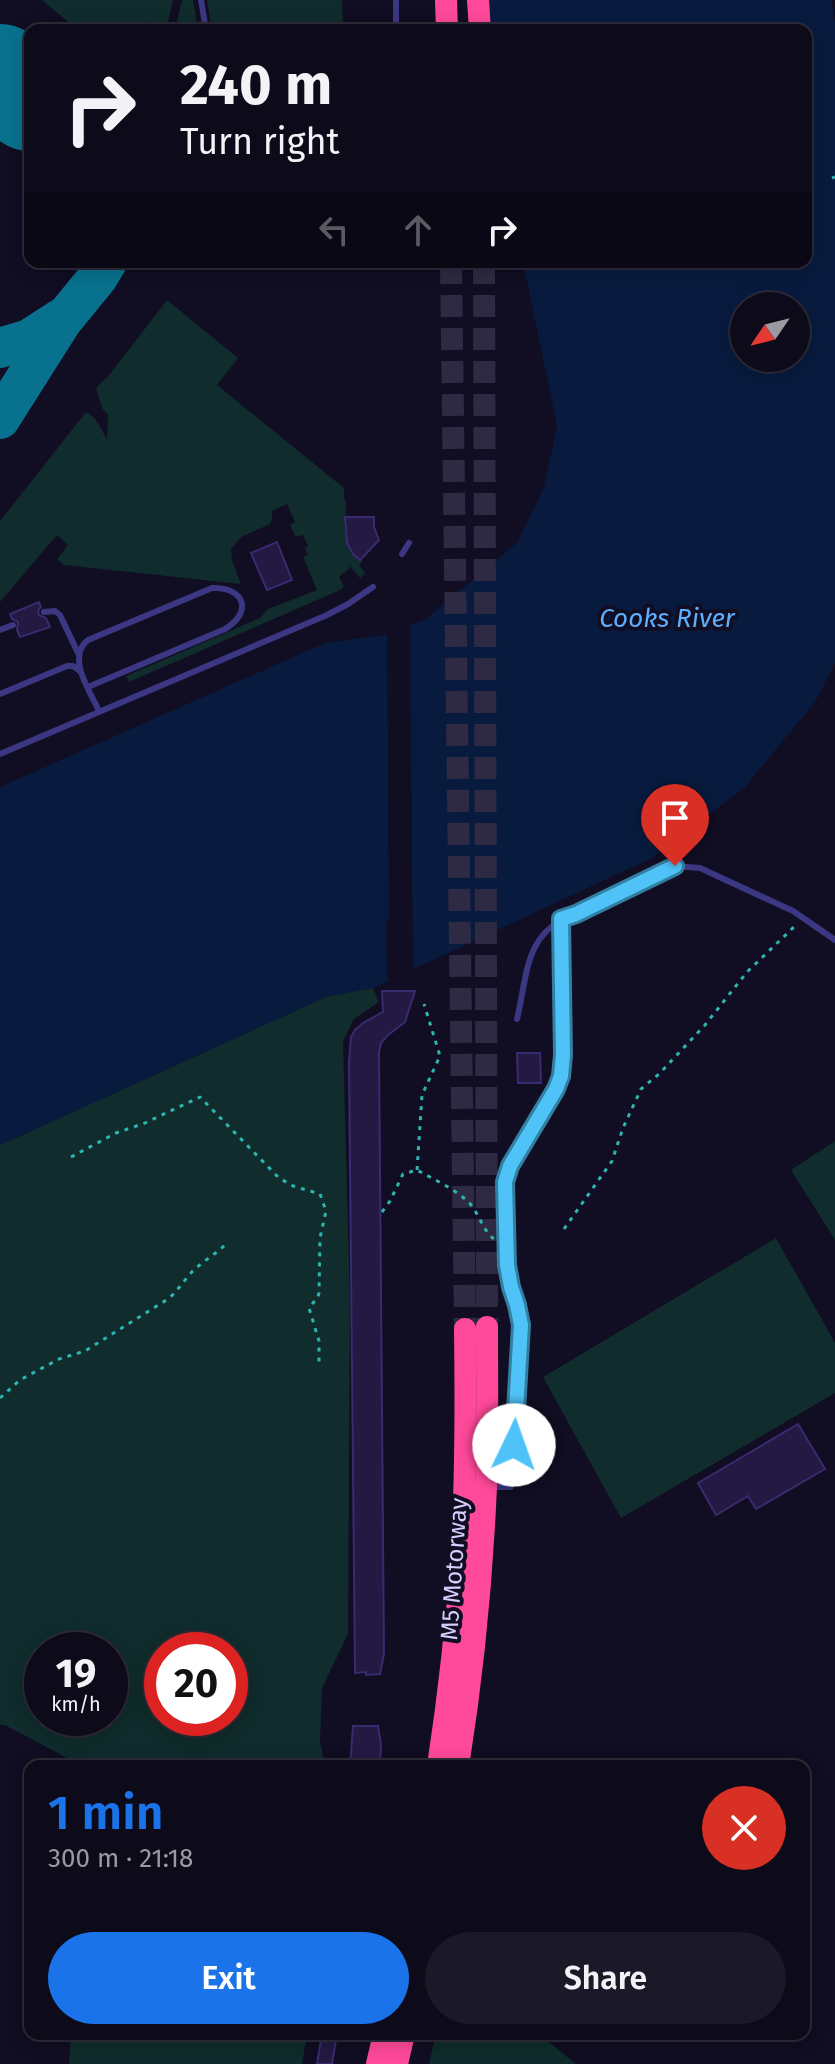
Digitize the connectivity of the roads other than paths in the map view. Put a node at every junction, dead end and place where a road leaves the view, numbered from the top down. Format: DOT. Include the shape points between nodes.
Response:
graph roads {
  1 [pos="201,0"];
  2 [pos="396,0"];
  3 [pos="446,0"];
  4 [pos="478,0"];
  5 [pos="205,24"];
  6 [pos="396,24"];
  7 [pos="447,24"];
  8 [pos="480,24"];
  9 [pos="409,543"];
  10 [pos="402,554"];
  11 [pos="373,587"];
  12 [pos="44,612"];
  13 [pos="13,625"];
  14 [pos="0,630"];
  15 [pos="78,654"];
  16 [pos="83,674"];
  17 [pos="88,687"];
  18 [pos="0,694"];
  19 [pos="99,711"];
  20 [pos="0,754"];
  21 [pos="561,919"];
  22 [pos="835,940"];
  23 [pos="517,1019"];
  24 [pos="476,1328"];
  25 [pos="478,1468"];
  26 [pos="439,1760"];
  27 [pos="459,1760"];
  28 [pos="383,2040"];
  29 [pos="403,2040"];
  30 [pos="377,2064"];
  31 [pos="397,2064"];
  1 -- 5 [label="lane"];
  2 -- 6 [label="lane"];
  3 -- 7 [label="highway"];
  4 -- 8 [label="highway"];
  9 -- 10 [label="lane"];
  11 -- 19 [label="lane" via="327,615"];
  12 -- 15 [label="lane" via="60,615"];
  13 -- 14 [label="lane"];
  15 -- 16 [label="lane"];
  15 -- 17 [label="lane" via="95,637 212,588 226,588 241,600 239,619 225,629"];
  16 -- 17 [label="lane"];
  16 -- 18 [label="lane" via="67,666"];
  17 -- 19 [label="lane"];
  19 -- 20 [label="lane"];
  21 -- 22 [label="lane" via="675,866 700,868 793,911"];
  21 -- 23 [label="lane" via="534,946"];
  21 -- 25 [label="lane" via="561,1076 505,1182 506,1243 521,1325 515,1477 511,1487"];
  24 -- 25 [label="highway, M5 Motorway"];
  25 -- 26 [label="highway, M5 Motorway" via="462,1545"];
  25 -- 27 [label="highway, M5 Motorway" via="475,1635"];
  28 -- 30 [label="highway"];
  29 -- 31 [label="highway"];
}
